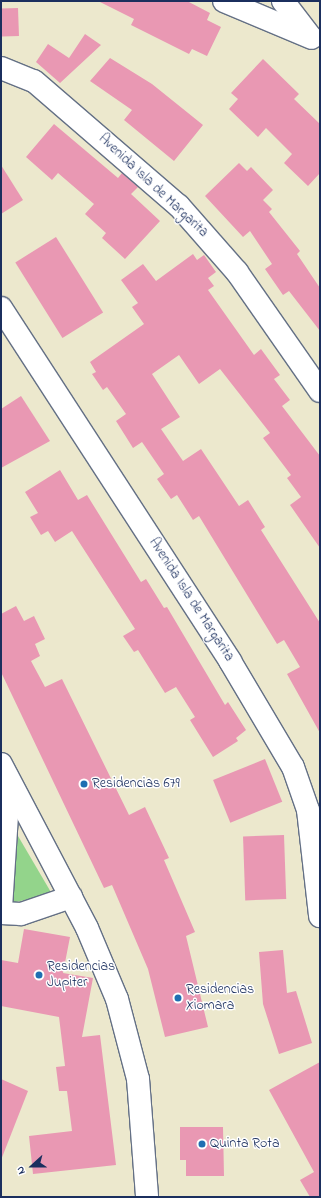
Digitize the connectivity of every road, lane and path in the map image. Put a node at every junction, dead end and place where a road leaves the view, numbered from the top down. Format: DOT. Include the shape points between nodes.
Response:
graph roads {
  1 [pos="224,1"];
  2 [pos="283,1"];
  3 [pos="316,43"];
  4 [pos="1,68"];
  5 [pos="1,308"];
  6 [pos="320,391"];
  7 [pos="1,764"];
  8 [pos="1,773"];
  9 [pos="32,822"];
  10 [pos="4,827"];
  11 [pos="71,897"];
  12 [pos="1,908"];
  13 [pos="1,913"];
  14 [pos="320,916"];
  15 [pos="147,1197"];
  1 -- 3 [label="street"];
  2 -- 3 [label="street"];
  4 -- 6 [label="street, Avenida Isla de Margarita" via="34,81 179,206 237,272"];
  5 -- 14 [label="street, Avenida Isla de Margarita" via="230,661 293,767 308,810"];
  7 -- 9 [label="street"];
  8 -- 10 [label="street" via="8,801"];
  9 -- 10 [label="street"];
  9 -- 11 [label="street"];
  10 -- 12 [label="street"];
  11 -- 13 [label="street" via="27,912"];
  11 -- 15 [label="street" via="104,964 128,1035 138,1079"];
}
